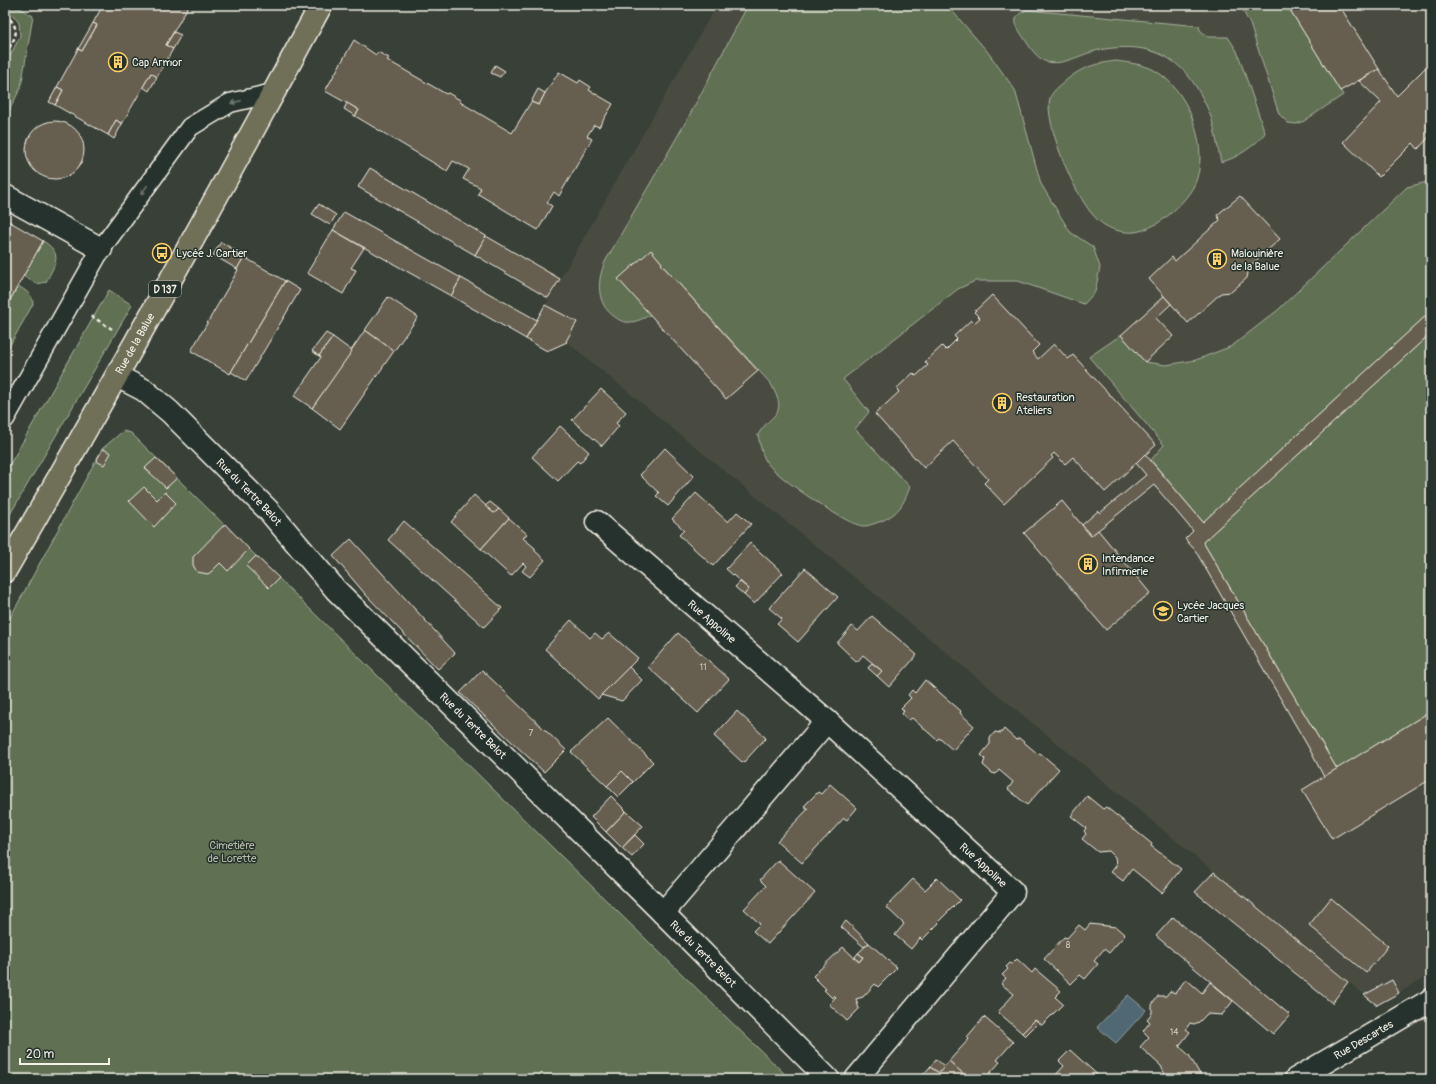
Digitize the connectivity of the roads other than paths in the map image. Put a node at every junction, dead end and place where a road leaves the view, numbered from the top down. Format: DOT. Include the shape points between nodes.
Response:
graph roads {
  1 [pos="321,5"];
  2 [pos="274,93"];
  3 [pos="5,196"];
  4 [pos="101,249"];
  5 [pos="117,376"];
  6 [pos="5,419"];
  7 [pos="598,522"];
  8 [pos="5,571"];
  9 [pos="827,721"];
  10 [pos="663,913"];
  11 [pos="1431,1000"];
  12 [pos="828,1079"];
  13 [pos="856,1079"];
  14 [pos="1296,1079"];
  1 -- 2 [label="main road, Rue de la Balue / D 137"];
  2 -- 4 [label="lane, one-way" via="230,103 190,127"];
  2 -- 5 [label="main road, Rue de la Balue / D 137"];
  3 -- 4 [label="street"];
  4 -- 6 [label="lane"];
  5 -- 8 [label="main road, Rue de la Balue / D 137"];
  5 -- 10 [label="street, Rue du Tertre Belot" via="144,390 176,417 268,510 336,590"];
  7 -- 9 [label="street, Rue Appoline"];
  9 -- 10 [label="street"];
  9 -- 13 [label="street, Rue Appoline" via="1013,892"];
  10 -- 12 [label="street, Rue du Tertre Belot"];
  11 -- 14 [label="street, Rue Descartes"];
}
